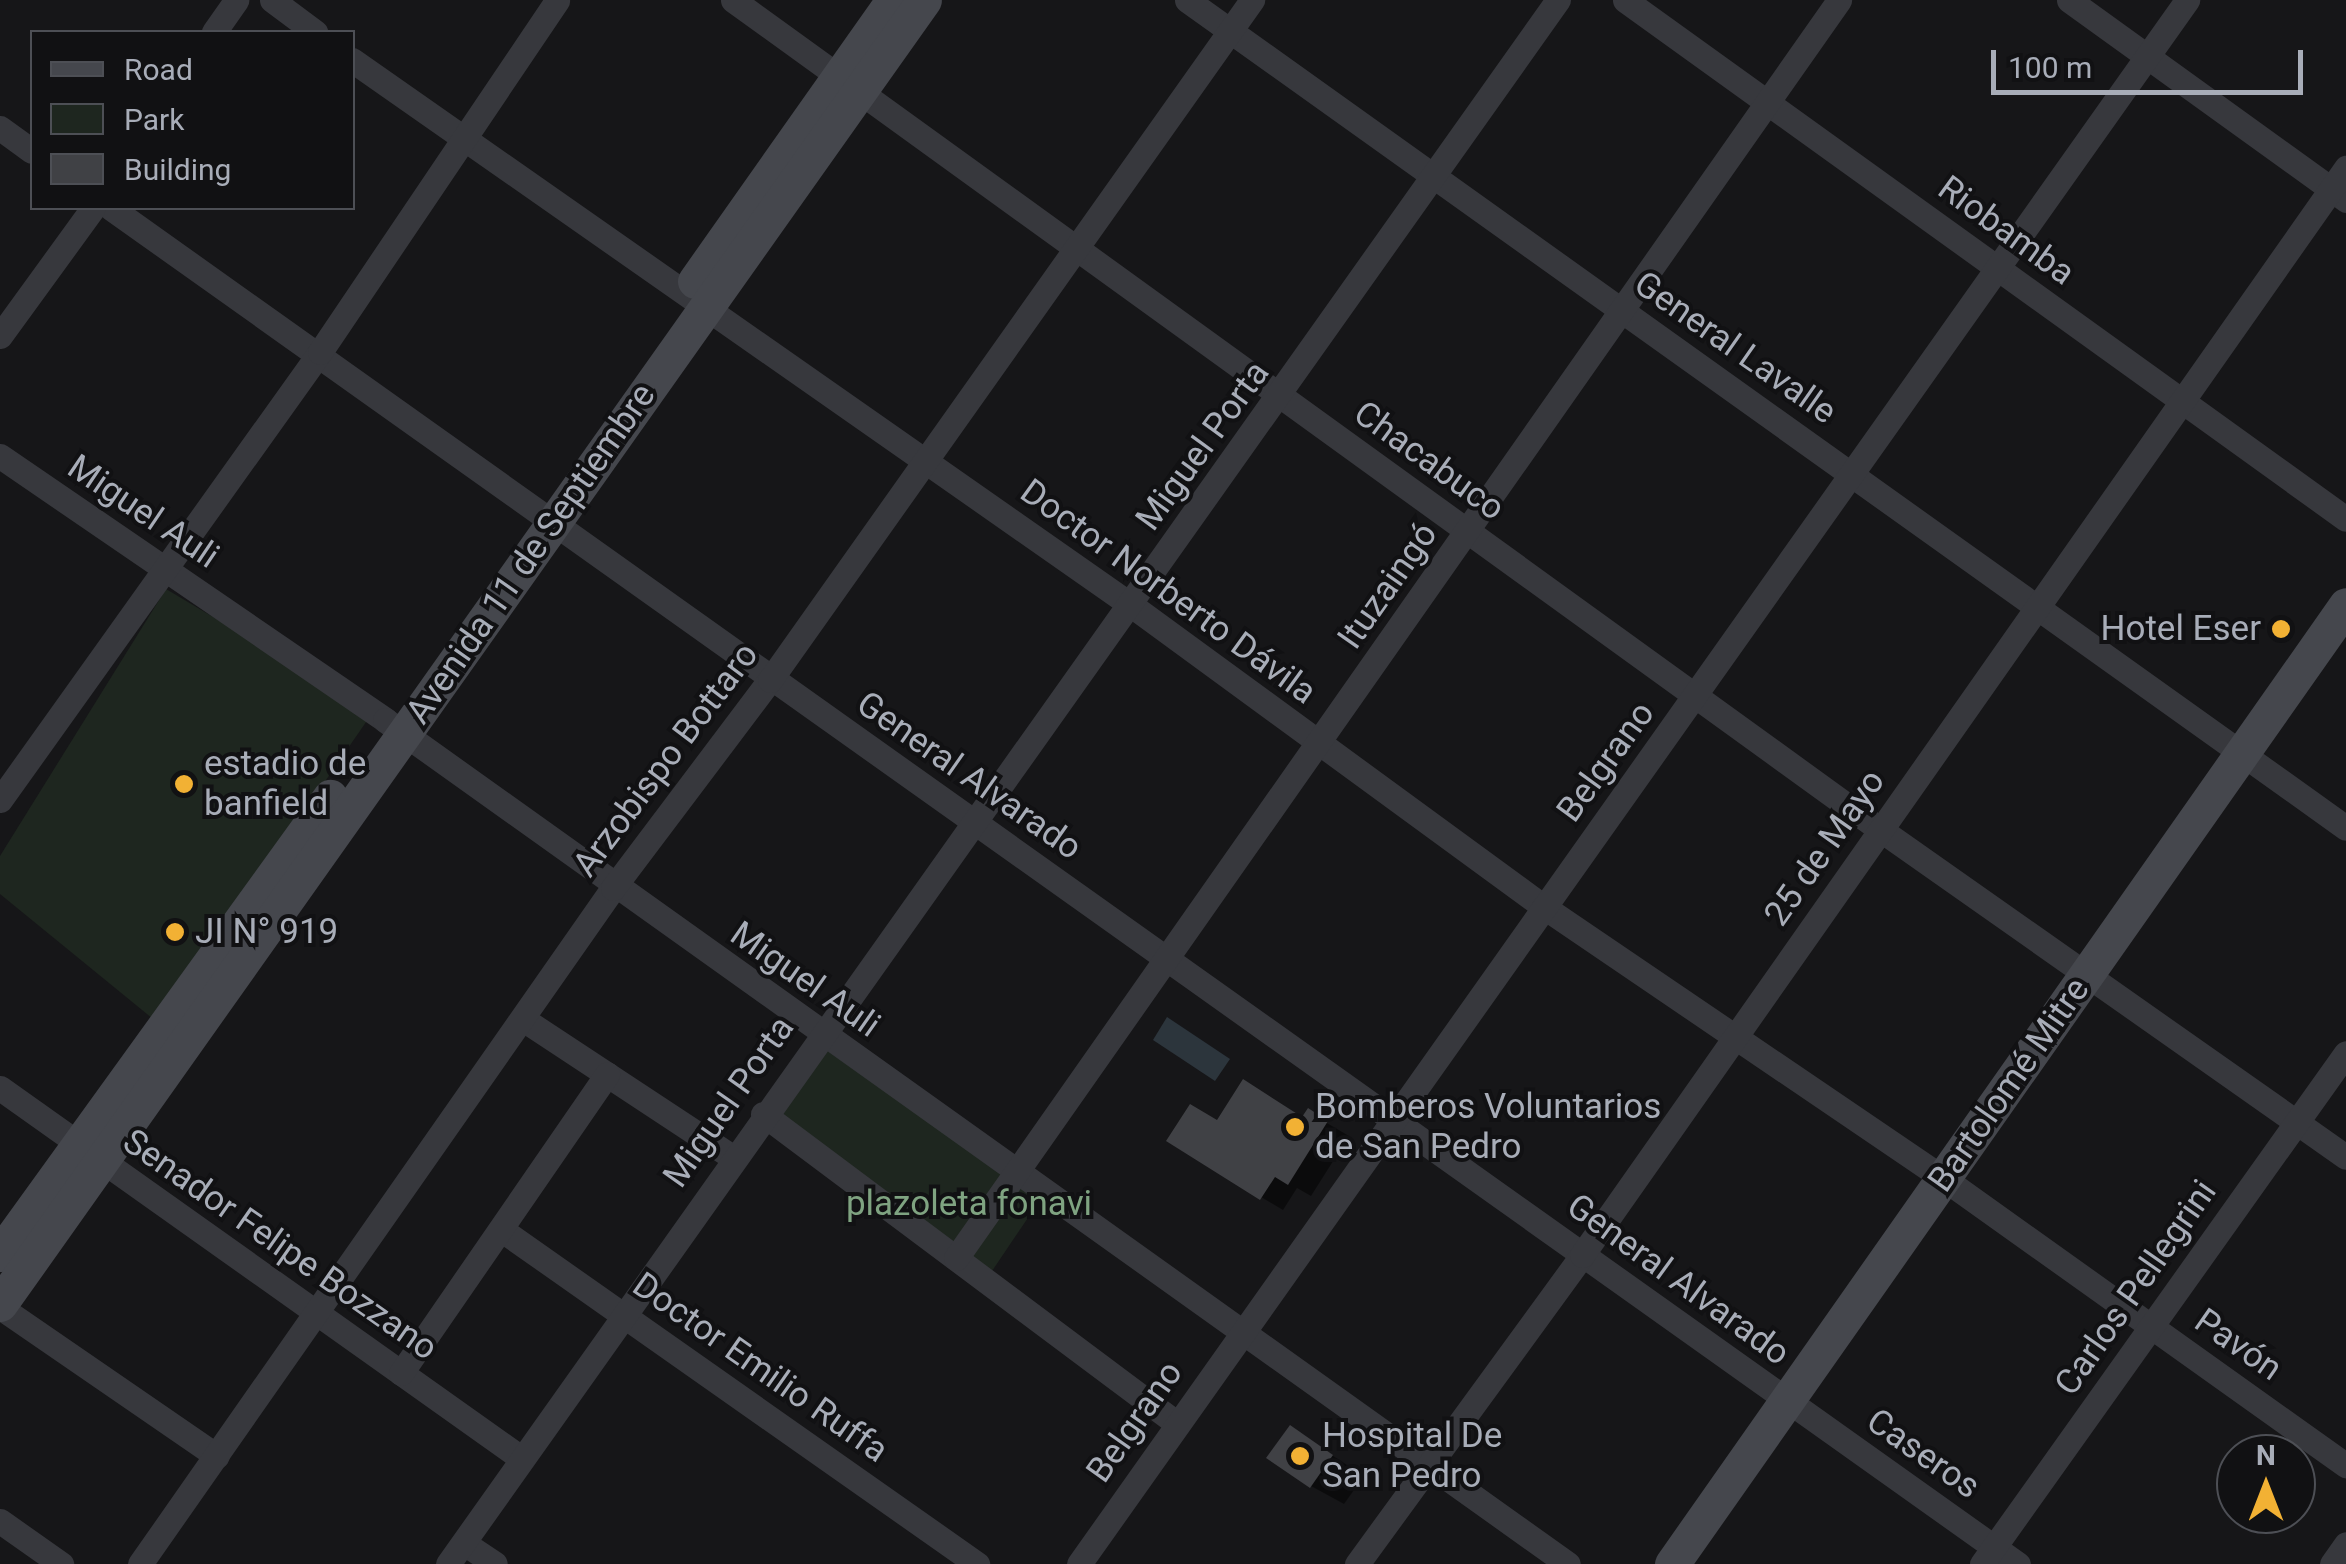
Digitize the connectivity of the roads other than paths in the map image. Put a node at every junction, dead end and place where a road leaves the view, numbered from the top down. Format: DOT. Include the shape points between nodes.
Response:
graph roads {
  1 [pos="236,0"];
  2 [pos="272,0"];
  3 [pos="558,0"];
  4 [pos="733,0"];
  5 [pos="893,0"];
  6 [pos="924,0"];
  7 [pos="1186,0"];
  8 [pos="1252,0"];
  9 [pos="1558,0"];
  10 [pos="1625,0"];
  11 [pos="1839,0"];
  12 [pos="2069,0"];
  13 [pos="2187,0"];
  14 [pos="215,30"];
  15 [pos="313,30"];
  16 [pos="1230,30"];
  17 [pos="2148,55"];
  18 [pos="355,62"];
  19 [pos="851,82"];
  20 [pos="1768,102"];
  21 [pos="0,128"];
  22 [pos="463,142"];
  23 [pos="30,150"];
  24 [pos="1434,176"];
  25 [pos="2341,186"];
  26 [pos="92,210"];
  27 [pos="114,210"];
  28 [pos="1077,246"];
  29 [pos="1998,269"];
  30 [pos="695,302"];
  31 [pos="1622,311"];
  32 [pos="0,336"];
  33 [pos="320,352"];
  34 [pos="1282,398"];
  35 [pos="2182,401"];
  36 [pos="0,456"];
  37 [pos="924,462"];
  38 [pos="1851,474"];
  39 [pos="543,517"];
  40 [pos="2346,519"];
  41 [pos="1467,532"];
  42 [pos="165,569"];
  43 [pos="1131,605"];
  44 [pos="2346,605"];
  45 [pos="2037,607"];
  46 [pos="770,680"];
  47 [pos="1698,695"];
  48 [pos="394,727"];
  49 [pos="1320,744"];
  50 [pos="2242,754"];
  51 [pos="9,769"];
  52 [pos="0,800"];
  53 [pos="978,823"];
  54 [pos="2346,828"];
  55 [pos="1880,830"];
  56 [pos="613,888"];
  57 [pos="1544,908"];
  58 [pos="1168,961"];
  59 [pos="2087,974"];
  60 [pos="526,1021"];
  61 [pos="821,1033"];
  62 [pos="1735,1038"];
  63 [pos="2346,1053"];
  64 [pos="607,1074"];
  65 [pos="0,1088"];
  66 [pos="763,1114"];
  67 [pos="1393,1118"];
  68 [pos="2297,1122"];
  69 [pos="90,1152"];
  70 [pos="2346,1157"];
  71 [pos="732,1158"];
  72 [pos="1017,1176"];
  73 [pos="1944,1178"];
  74 [pos="502,1230"];
  75 [pos="0,1254"];
  76 [pos="1582,1255"];
  77 [pos="956,1258"];
  78 [pos="0,1305"];
  79 [pos="622,1314"];
  80 [pos="320,1315"];
  81 [pos="2152,1326"];
  82 [pos="1240,1332"];
  83 [pos="402,1373"];
  84 [pos="1786,1401"];
  85 [pos="1176,1423"];
  86 [pos="217,1456"];
  87 [pos="521,1458"];
  88 [pos="2346,1465"];
  89 [pos="1430,1466"];
  90 [pos="0,1521"];
  91 [pos="464,1543"];
  92 [pos="2346,1544"];
  93 [pos="1988,1556"];
  94 [pos="61,1564"];
  95 [pos="140,1564"];
  96 [pos="448,1564"];
  97 [pos="494,1564"];
  98 [pos="977,1564"];
  99 [pos="1079,1564"];
  100 [pos="1357,1564"];
  101 [pos="1568,1564"];
  102 [pos="1672,1564"];
  103 [pos="2018,1564"];
  104 [pos="2332,1564"];
  1 -- 14 [label="street"];
  2 -- 15 [label="street"];
  3 -- 22 [label="street"];
  4 -- 19 [label="street, Chacabuco"];
  5 -- 19 [label="main road, Avenida 11 de Septiembre"];
  6 -- 19 [label="main road, Avenida 11 de Septiembre"];
  7 -- 16 [label="street, General Lavalle"];
  8 -- 16 [label="street, Arzobispo Bottaro"];
  9 -- 24 [label="street, Miguel Porta"];
  10 -- 20 [label="street, Riobamba"];
  11 -- 20 [label="street, Ituzaingó"];
  12 -- 17 [label="street"];
  13 -- 17 [label="street, Belgrano"];
  16 -- 24 [label="street, General Lavalle"];
  16 -- 28 [label="street, Arzobispo Bottaro"];
  17 -- 25 [label="street"];
  17 -- 29 [label="street, Belgrano"];
  18 -- 22 [label="street, Doctor Norberto Dávila"];
  19 -- 28 [label="street, Chacabuco"];
  19 -- 30 [label="main road, Avenida 11 de Septiembre"];
  20 -- 29 [label="street, Riobamba"];
  20 -- 31 [label="street, Ituzaingó"];
  21 -- 23 [label="street"];
  22 -- 30 [label="street, Doctor Norberto Dávila"];
  22 -- 33 [label="street"];
  24 -- 31 [label="street, General Lavalle"];
  24 -- 34 [label="street, Miguel Porta"];
  25 -- 35 [label="street, 25 de Mayo"];
  26 -- 32 [label="street"];
  27 -- 33 [label="street, General Alvarado"];
  28 -- 34 [label="street, Chacabuco"];
  28 -- 37 [label="street, Arzobispo Bottaro"];
  29 -- 35 [label="street, Riobamba"];
  29 -- 38 [label="street, Belgrano"];
  30 -- 37 [label="street, Doctor Norberto Dávila"];
  30 -- 39 [label="main road, Avenida 11 de Septiembre"];
  31 -- 38 [label="street, General Lavalle"];
  31 -- 41 [label="street, Ituzaingó"];
  33 -- 39 [label="street, General Alvarado"];
  33 -- 42 [label="street"];
  34 -- 41 [label="street, Chacabuco"];
  34 -- 43 [label="street, Miguel Porta"];
  35 -- 40 [label="street, Riobamba"];
  35 -- 45 [label="street, 25 de Mayo"];
  36 -- 42 [label="street, Miguel Auli"];
  37 -- 43 [label="street, Doctor Norberto Dávila"];
  37 -- 46 [label="street, Arzobispo Bottaro"];
  38 -- 45 [label="street, General Lavalle"];
  38 -- 47 [label="street, Belgrano"];
  39 -- 46 [label="street, General Alvarado"];
  39 -- 48 [label="main road, Avenida 11 de Septiembre"];
  41 -- 47 [label="street, Chacabuco"];
  41 -- 49 [label="street, Ituzaingó"];
  42 -- 48 [label="street, Miguel Auli"];
  42 -- 51 [label="street"];
  43 -- 49 [label="street, Doctor Norberto Dávila"];
  43 -- 53 [label="street, Miguel Porta"];
  44 -- 50 [label="main road, Bartolomé Mitre"];
  45 -- 50 [label="street, General Lavalle"];
  45 -- 55 [label="street, 25 de Mayo"];
  46 -- 53 [label="street, General Alvarado"];
  46 -- 56 [label="street, Arzobispo Bottaro"];
  47 -- 55 [label="street, Chacabuco"];
  47 -- 57 [label="street, Belgrano"];
  48 -- 56 [label="street, Miguel Auli"];
  48 -- 69 [label="main road, Avenida 11 de Septiembre"];
  49 -- 57 [label="street, Doctor Norberto Dávila"];
  49 -- 58 [label="street, Ituzaingó"];
  50 -- 54 [label="street, General Lavalle"];
  50 -- 59 [label="main road, Bartolomé Mitre"];
  51 -- 52 [label="street"];
  53 -- 58 [label="street, General Alvarado"];
  53 -- 61 [label="street, Miguel Porta"];
  55 -- 59 [label="street, Chacabuco"];
  55 -- 62 [label="street, 25 de Mayo"];
  56 -- 60 [label="street, Arzobispo Bottaro"];
  56 -- 61 [label="street, Miguel Auli"];
  57 -- 62 [label="street, Doctor Norberto Dávila"];
  57 -- 67 [label="street, Belgrano"];
  58 -- 67 [label="street, General Alvarado"];
  58 -- 72 [label="street, Ituzaingó"];
  59 -- 68 [label="street, Chacabuco"];
  59 -- 73 [label="main road, Bartolomé Mitre"];
  60 -- 64 [label="street"];
  60 -- 80 [label="street, Arzobispo Bottaro"];
  61 -- 66 [label="street, Miguel Porta"];
  61 -- 72 [label="street, Miguel Auli"];
  62 -- 73 [label="street, Doctor Norberto Dávila"];
  62 -- 76 [label="street, 25 de Mayo"];
  63 -- 68 [label="street, Carlos Pellegrini"];
  64 -- 71 [label="street"];
  64 -- 74 [label="street"];
  65 -- 69 [label="street, Senador Felipe Bozzano"];
  66 -- 71 [label="street, Miguel Porta"];
  66 -- 77 [label="street"];
  67 -- 76 [label="street, General Alvarado"];
  67 -- 82 [label="street, Belgrano"];
  68 -- 70 [label="street, Chacabuco"];
  68 -- 81 [label="street, Carlos Pellegrini"];
  69 -- 75 [label="main road, Avenida 11 de Septiembre"];
  69 -- 78 [label="main road, Avenida 11 de Septiembre"];
  69 -- 80 [label="street, Senador Felipe Bozzano"];
  71 -- 79 [label="street, Miguel Porta"];
  72 -- 77 [label="street, Ituzaingó"];
  72 -- 82 [label="street, Miguel Auli"];
  73 -- 81 [label="street, Pavón"];
  73 -- 84 [label="main road, Bartolomé Mitre"];
  74 -- 79 [label="street, Doctor Emilio Ruffa"];
  74 -- 83 [label="street"];
  76 -- 84 [label="street, General Alvarado"];
  76 -- 89 [label="street, 25 de Mayo"];
  77 -- 85 [label="street"];
  78 -- 86 [label="street"];
  79 -- 87 [label="street, Miguel Porta"];
  79 -- 98 [label="street, Doctor Emilio Ruffa"];
  80 -- 83 [label="street, Senador Felipe Bozzano"];
  80 -- 86 [label="street, Arzobispo Bottaro"];
  81 -- 88 [label="street, Pavón"];
  81 -- 93 [label="street, Carlos Pellegrini"];
  82 -- 85 [label="street, Belgrano"];
  82 -- 89 [label="street, Miguel Auli"];
  83 -- 87 [label="street, Senador Felipe Bozzano"];
  84 -- 93 [label="street, Caseros"];
  84 -- 102 [label="main road, Bartolomé Mitre"];
  85 -- 99 [label="street, Belgrano"];
  86 -- 95 [label="street, Arzobispo Bottaro"];
  87 -- 91 [label="street, Miguel Porta"];
  89 -- 100 [label="street, 25 de Mayo"];
  89 -- 101 [label="street, Miguel Auli"];
  90 -- 94 [label="street"];
  91 -- 96 [label="street, Miguel Porta"];
  91 -- 97 [label="street"];
  92 -- 104 [label="street"];
  93 -- 103 [label="street, Caseros"];
}
